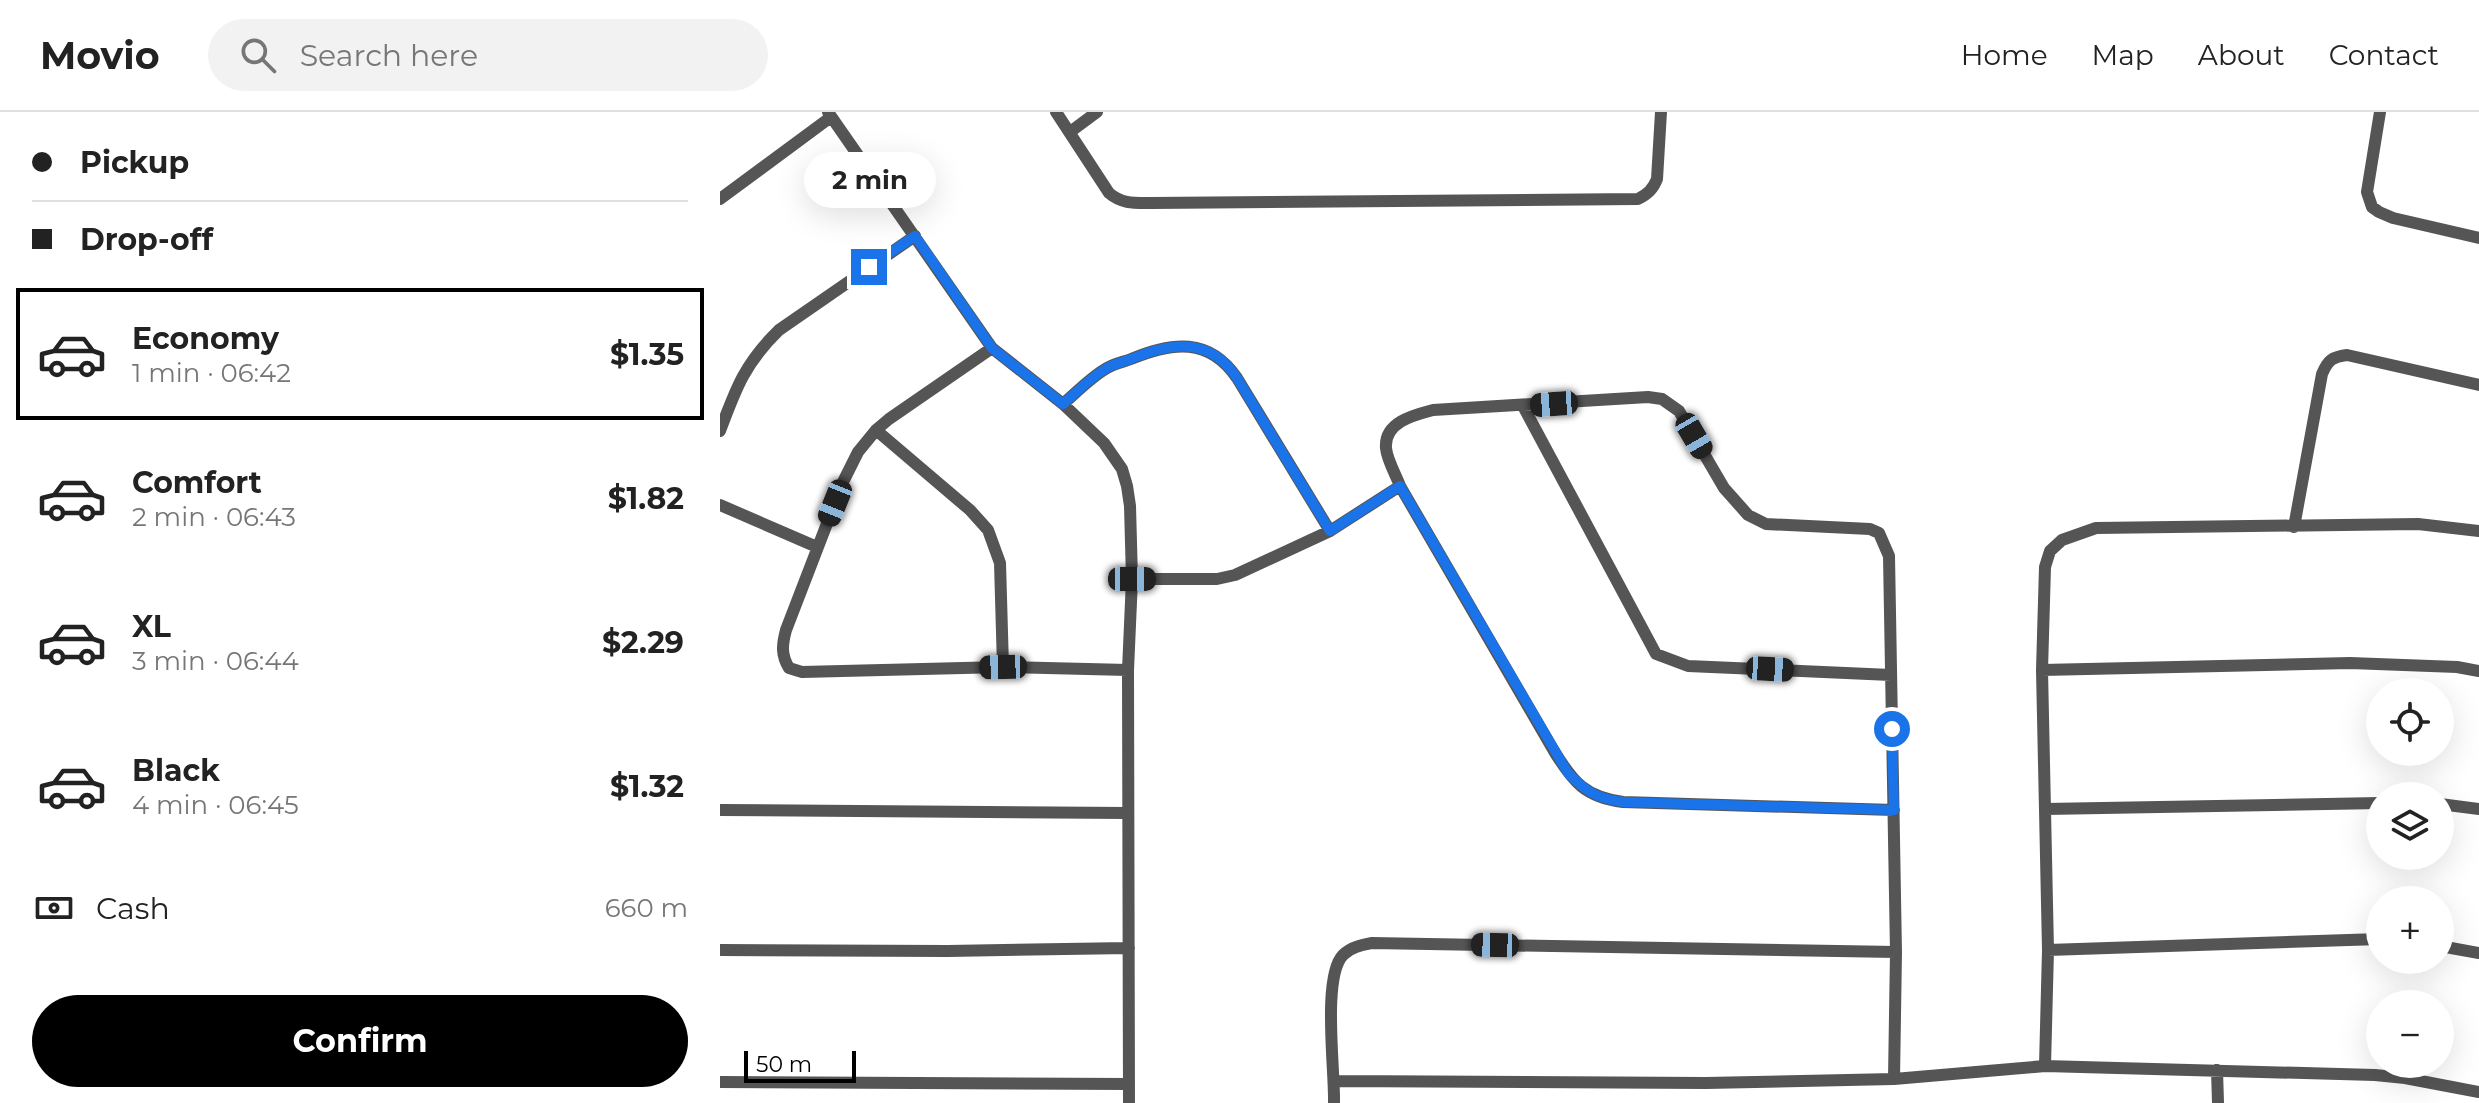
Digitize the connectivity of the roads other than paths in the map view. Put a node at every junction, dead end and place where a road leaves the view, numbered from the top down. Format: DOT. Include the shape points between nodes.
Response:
graph roads {
  1 [pos="1056,112"];
  2 [pos="1097,112"];
  3 [pos="1661,112"];
  4 [pos="2380,112"];
  5 [pos="829,114"];
  6 [pos="1070,132"];
  7 [pos="720,199"];
  8 [pos="915,236"];
  9 [pos="2479,238"];
  10 [pos="992,348"];
  11 [pos="2479,385"];
  12 [pos="1063,404"];
  13 [pos="1523,406"];
  14 [pos="876,430"];
  15 [pos="720,431"];
  16 [pos="1400,486"];
  17 [pos="720,505"];
  18 [pos="2294,527"];
  19 [pos="1330,531"];
  20 [pos="2479,531"];
  21 [pos="817,547"];
  22 [pos="1132,579"];
  23 [pos="1003,667"];
  24 [pos="1128,670"];
  25 [pos="2042,670"];
  26 [pos="2479,671"];
  27 [pos="1891,675"];
  28 [pos="2366,803"];
  29 [pos="2454,806"];
  30 [pos="2045,809"];
  31 [pos="2479,809"];
  32 [pos="720,810"];
  33 [pos="1894,810"];
  34 [pos="1127,813"];
  35 [pos="2366,939"];
  36 [pos="1129,948"];
  37 [pos="2454,949"];
  38 [pos="720,950"];
  39 [pos="2048,950"];
  40 [pos="1896,952"];
  41 [pos="2479,953"];
  42 [pos="2045,1066"];
  43 [pos="2217,1070"];
  44 [pos="1894,1079"];
  45 [pos="1335,1081"];
  46 [pos="720,1082"];
  47 [pos="1129,1084"];
  48 [pos="2479,1092"];
  49 [pos="1129,1103"];
  50 [pos="1334,1103"];
  51 [pos="2218,1103"];
  1 -- 6 [label="street"];
  2 -- 6 [label="street"];
  3 -- 6 [label="street" via="1654,187 1638,199 1622,200 1130,203 1109,193"];
  4 -- 9 [label="street" via="2367,192 2372,207 2393,218"];
  5 -- 7 [label="street"];
  5 -- 8 [label="street"];
  8 -- 10 [label="street"];
  8 -- 15 [label="street" via="761,348 739,382"];
  10 -- 12 [label="street"];
  10 -- 14 [label="street"];
  11 -- 18 [label="street" via="2347,355 2327,362"];
  12 -- 19 [label="street" via="1107,368 1151,350 1196,347 1215,355 1227,363"];
  12 -- 22 [label="street" via="1104,443 1122,469 1130,506"];
  13 -- 16 [label="street" via="1410,415 1387,437 1386,449"];
  13 -- 27 [label="street" via="1656,654 1688,666"];
  13 -- 27 [label="street" via="1662,399 1679,411 1724,488 1748,515 1766,524 1879,533 1889,556"];
  14 -- 21 [label="street" via="858,452"];
  14 -- 23 [label="street" via="988,530 1000,563"];
  16 -- 19 [label="street"];
  16 -- 33 [label="street" via="1568,773 1593,796 1623,802"];
  17 -- 21 [label="street"];
  18 -- 20 [label="street" via="2418,524"];
  18 -- 25 [label="street" via="2096,528 2062,540 2050,551 2045,567"];
  19 -- 22 [label="street" via="1226,577"];
  21 -- 23 [label="street" via="786,630 783,658 789,668 811,672"];
  22 -- 24 [label="street"];
  23 -- 24 [label="street"];
  24 -- 34 [label="street"];
  25 -- 26 [label="street" via="2350,663"];
  25 -- 30 [label="street"];
  27 -- 33 [label="street"];
  28 -- 30 [label="street"];
  29 -- 31 [label="street"];
  30 -- 39 [label="street"];
  32 -- 34 [label="street"];
  33 -- 40 [label="street"];
  34 -- 36 [label="street"];
  35 -- 39 [label="street"];
  36 -- 38 [label="street"];
  36 -- 47 [label="street"];
  37 -- 41 [label="street"];
  39 -- 42 [label="street"];
  40 -- 44 [label="street"];
  40 -- 45 [label="street" via="1372,943 1343,955 1332,981"];
  42 -- 43 [label="street"];
  42 -- 44 [label="street"];
  43 -- 48 [label="street" via="2375,1075"];
  43 -- 51 [label="street"];
  44 -- 45 [label="street"];
  45 -- 50 [label="street"];
  46 -- 47 [label="street"];
  47 -- 49 [label="street"];
}
